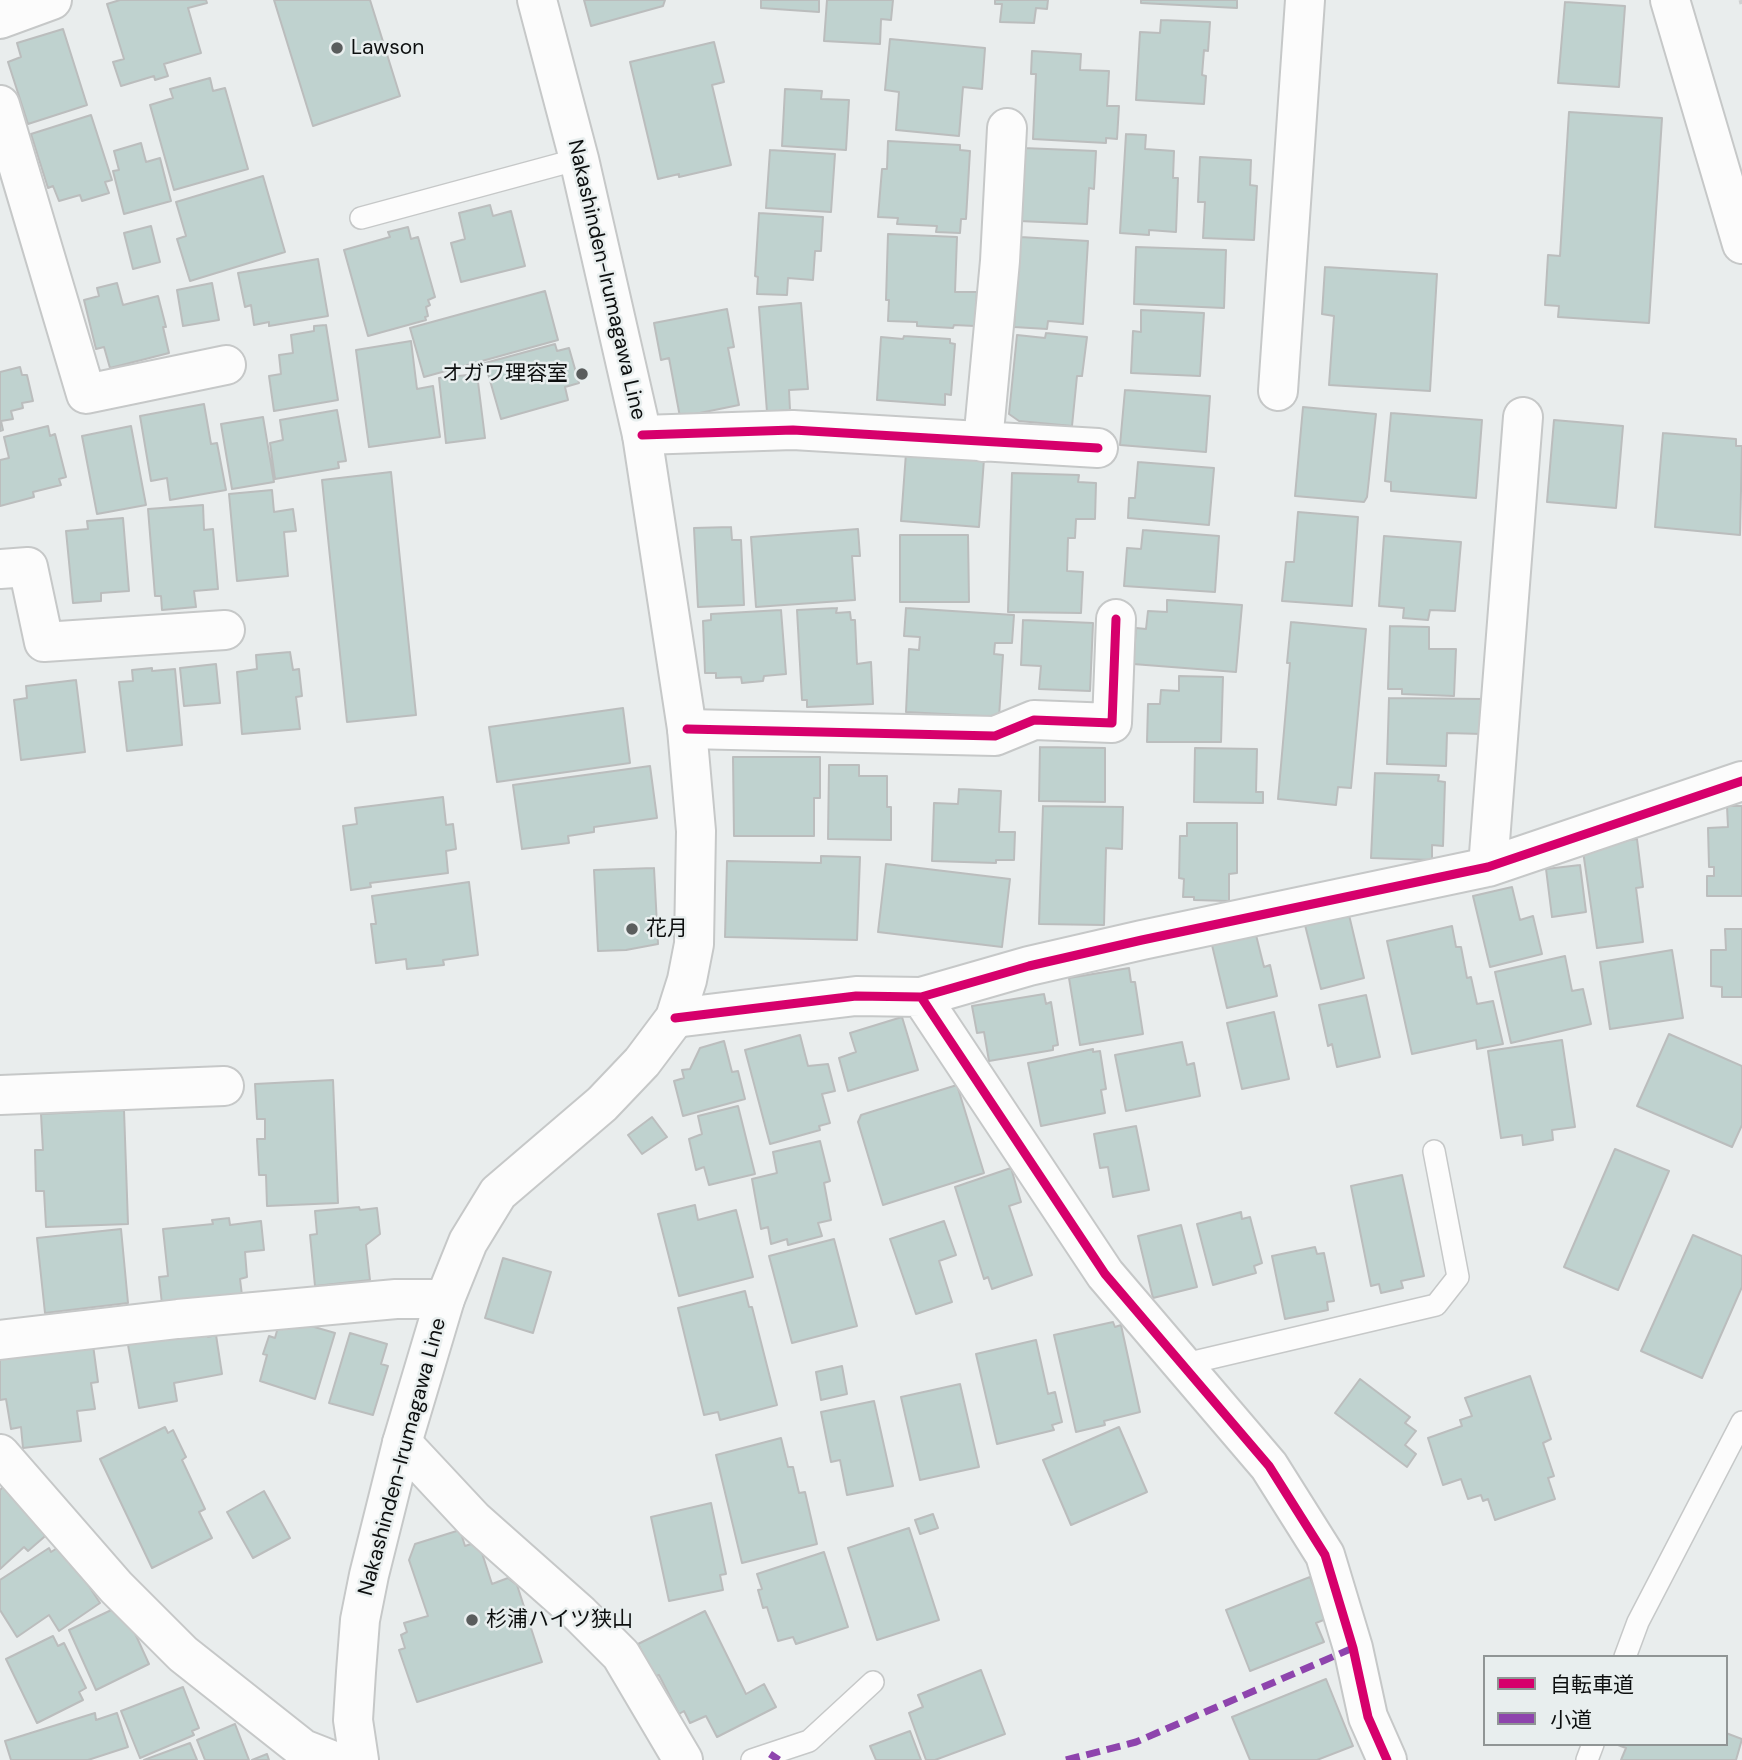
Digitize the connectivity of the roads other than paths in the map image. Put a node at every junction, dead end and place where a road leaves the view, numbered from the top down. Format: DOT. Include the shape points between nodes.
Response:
graph roads {
  1 [pos="52,0"];
  2 [pos="537,0"];
  3 [pos="1305,0"];
  4 [pos="1670,0"];
  5 [pos="0,19"];
  6 [pos="0,105"];
  7 [pos="1007,128"];
  8 [pos="579,159"];
  9 [pos="361,218"];
  10 [pos="1742,244"];
  11 [pos="226,366"];
  12 [pos="1279,391"];
  13 [pos="1522,417"];
  14 [pos="642,435"];
  15 [pos="983,442"];
  16 [pos="1098,448"];
  17 [pos="0,569"];
  18 [pos="1115,619"];
  19 [pos="225,630"];
  20 [pos="687,729"];
  21 [pos="1742,781"];
  22 [pos="1488,867"];
  23 [pos="921,997"];
  24 [pos="675,1018"];
  25 [pos="224,1086"];
  26 [pos="0,1095"];
  27 [pos="1434,1151"];
  28 [pos="445,1299"];
  29 [pos="0,1340"];
  30 [pos="1181,1365"];
  31 [pos="1742,1422"];
  32 [pos="402,1443"];
  33 [pos="0,1454"];
  34 [pos="1626,1655"];
  35 [pos="873,1682"];
  36 [pos="331,1760"];
  37 [pos="359,1760"];
  38 [pos="683,1760"];
  39 [pos="752,1760"];
  40 [pos="1387,1760"];
  1 -- 5 [label="street"];
  2 -- 8 [label="street, Nakashinden-Irumagawa Line"];
  3 -- 12 [label="street"];
  4 -- 10 [label="street"];
  6 -- 11 [label="street" via="86,394"];
  7 -- 15 [label="street"];
  8 -- 9 [label="lane"];
  8 -- 14 [label="street, Nakashinden-Irumagawa Line"];
  13 -- 22 [label="street"];
  14 -- 15 [label="street" via="793,430"];
  14 -- 20 [label="street, Nakashinden-Irumagawa Line"];
  15 -- 16 [label="street"];
  17 -- 19 [label="street" via="28,567 44,642"];
  18 -- 20 [label="street" via="1111,723 1034,720 995,736"];
  20 -- 24 [label="street, Nakashinden-Irumagawa Line" via="696,831 694,944"];
  21 -- 22 [label="street"];
  22 -- 23 [label="street" via="1142,940"];
  23 -- 24 [label="street" via="856,996"];
  23 -- 30 [label="street" via="1105,1274"];
  24 -- 28 [label="street, Nakashinden-Irumagawa Line" via="602,1104 498,1193 468,1242"];
  25 -- 26 [label="street"];
  27 -- 30 [label="lane" via="1458,1277 1436,1305"];
  28 -- 29 [label="street" via="396,1298"];
  28 -- 32 [label="street, Nakashinden-Irumagawa Line"];
  30 -- 40 [label="street" via="1269,1466 1325,1555 1368,1717"];
  31 -- 34 [label="lane" via="1638,1622"];
  32 -- 37 [label="street, Nakashinden-Irumagawa Line" via="360,1620 353,1720"];
  32 -- 38 [label="street" via="474,1520 621,1655"];
  33 -- 36 [label="street" via="116,1587 183,1654 303,1749"];
  35 -- 39 [label="lane" via="809,1741"];
}
